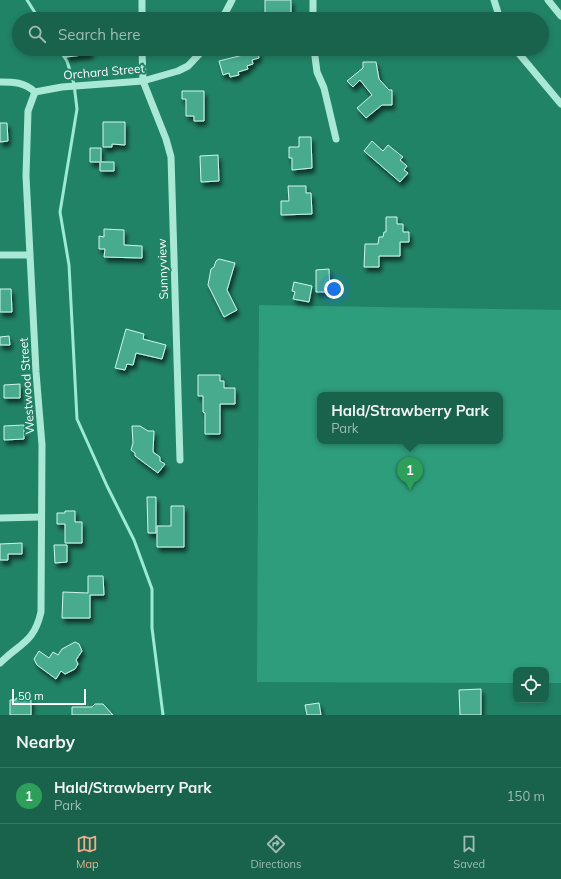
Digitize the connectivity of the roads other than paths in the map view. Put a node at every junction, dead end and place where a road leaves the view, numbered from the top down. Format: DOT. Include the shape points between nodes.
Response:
graph roads {
  1 [pos="142,0"];
  2 [pos="232,0"];
  3 [pos="313,0"];
  4 [pos="494,0"];
  5 [pos="548,0"];
  6 [pos="142,12"];
  7 [pos="226,12"];
  8 [pos="313,12"];
  9 [pos="498,12"];
  10 [pos="561,16"];
  11 [pos="142,56"];
  12 [pos="197,56"];
  13 [pos="315,56"];
  14 [pos="521,56"];
  15 [pos="143,81"];
  16 [pos="0,82"];
  17 [pos="35,92"];
  18 [pos="561,104"];
  19 [pos="336,139"];
  20 [pos="0,255"];
  21 [pos="30,255"];
  22 [pos="180,460"];
  23 [pos="41,517"];
  24 [pos="0,518"];
  25 [pos="0,663"];
  1 -- 6 [label="street"];
  2 -- 7 [label="street"];
  3 -- 8 [label="street"];
  4 -- 9 [label="street"];
  5 -- 10 [label="street"];
  11 -- 15 [label="street, Sunnyview"];
  12 -- 15 [label="street, Orchard Street" via="188,66 178,71"];
  13 -- 19 [label="street"];
  14 -- 18 [label="street"];
  15 -- 17 [label="street, Orchard Street" via="62,87"];
  15 -- 22 [label="street, Sunnyview" via="171,157"];
  16 -- 17 [label="street" via="27,85"];
  17 -- 21 [label="street, Westwood Street" via="29,105 26,176"];
  20 -- 21 [label="street"];
  21 -- 23 [label="street, Westwood Street" via="42,446"];
  23 -- 24 [label="street"];
  23 -- 25 [label="street, Westwood Street" via="42,597 38,627 30,638"];
}
